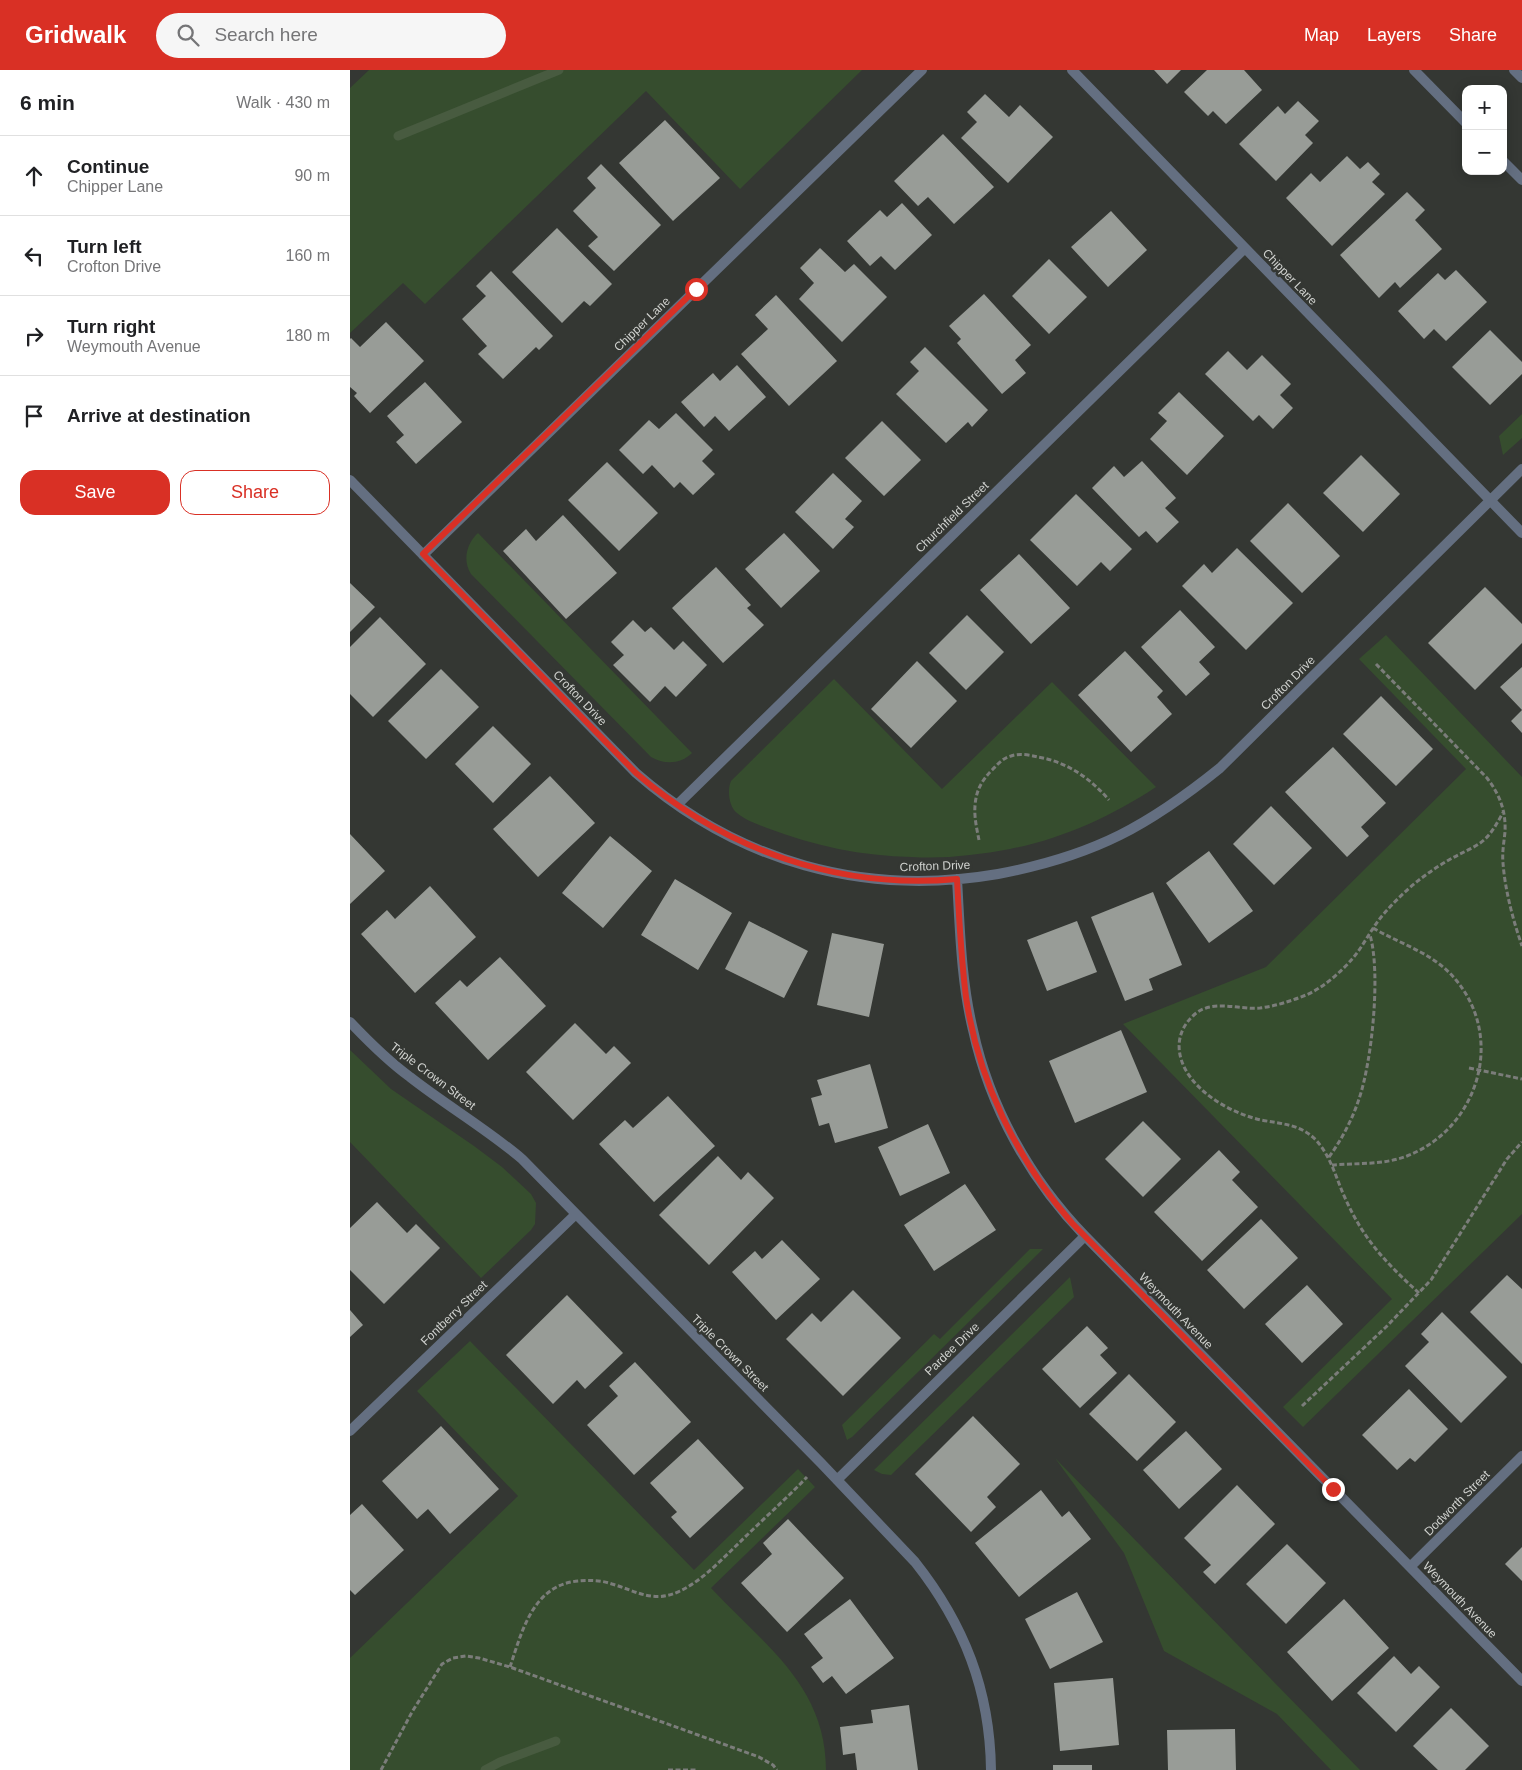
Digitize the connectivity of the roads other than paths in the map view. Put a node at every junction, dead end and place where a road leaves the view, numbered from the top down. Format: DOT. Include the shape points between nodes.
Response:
graph roads {
  1 [pos="922,70"];
  2 [pos="1072,70"];
  3 [pos="1414,70"];
  4 [pos="1514,70"];
  5 [pos="1522,78"];
  6 [pos="1462,119"];
  7 [pos="1507,165"];
  8 [pos="1522,180"];
  9 [pos="1245,248"];
  10 [pos="1522,469"];
  11 [pos="350,480"];
  12 [pos="1490,500"];
  13 [pos="1522,533"];
  14 [pos="423,554"];
  15 [pos="678,805"];
  16 [pos="957,879"];
  17 [pos="350,1022"];
  18 [pos="576,1214"];
  19 [pos="1085,1236"];
  20 [pos="350,1431"];
  21 [pos="1522,1456"];
  22 [pos="837,1480"];
  23 [pos="1410,1567"];
  24 [pos="1522,1681"];
  25 [pos="991,1770"];
  1 -- 14 [label="street, Chipper Lane"];
  2 -- 9 [label="street, Chipper Lane"];
  3 -- 6 [label="street"];
  4 -- 5 [label="street"];
  7 -- 8 [label="street"];
  9 -- 12 [label="street, Chipper Lane"];
  9 -- 15 [label="street, Churchfield Street"];
  10 -- 12 [label="street, Crofton Drive"];
  11 -- 14 [label="street, Crofton Drive"];
  12 -- 13 [label="street, Chipper Lane"];
  12 -- 16 [label="street, Crofton Drive" via="1220,768 1181,798 1119,835 1074,854 1014,871"];
  14 -- 15 [label="street, Crofton Drive" via="636,773"];
  15 -- 16 [label="street, Crofton Drive" via="736,840 810,867 872,879"];
  16 -- 19 [label="street, Weymouth Avenue" via="966,997 981,1063 1022,1155 1039,1181"];
  17 -- 18 [label="street, Triple Crown Street" via="391,1063 508,1146"];
  18 -- 20 [label="street, Fontberry Street"];
  18 -- 22 [label="street, Triple Crown Street"];
  19 -- 22 [label="street, Pardee Drive"];
  19 -- 23 [label="street, Weymouth Avenue"];
  21 -- 23 [label="street, Dodworth Street"];
  22 -- 25 [label="street, Triple Crown Street" via="915,1562 951,1614 981,1691"];
  23 -- 24 [label="street, Weymouth Avenue"];
}
